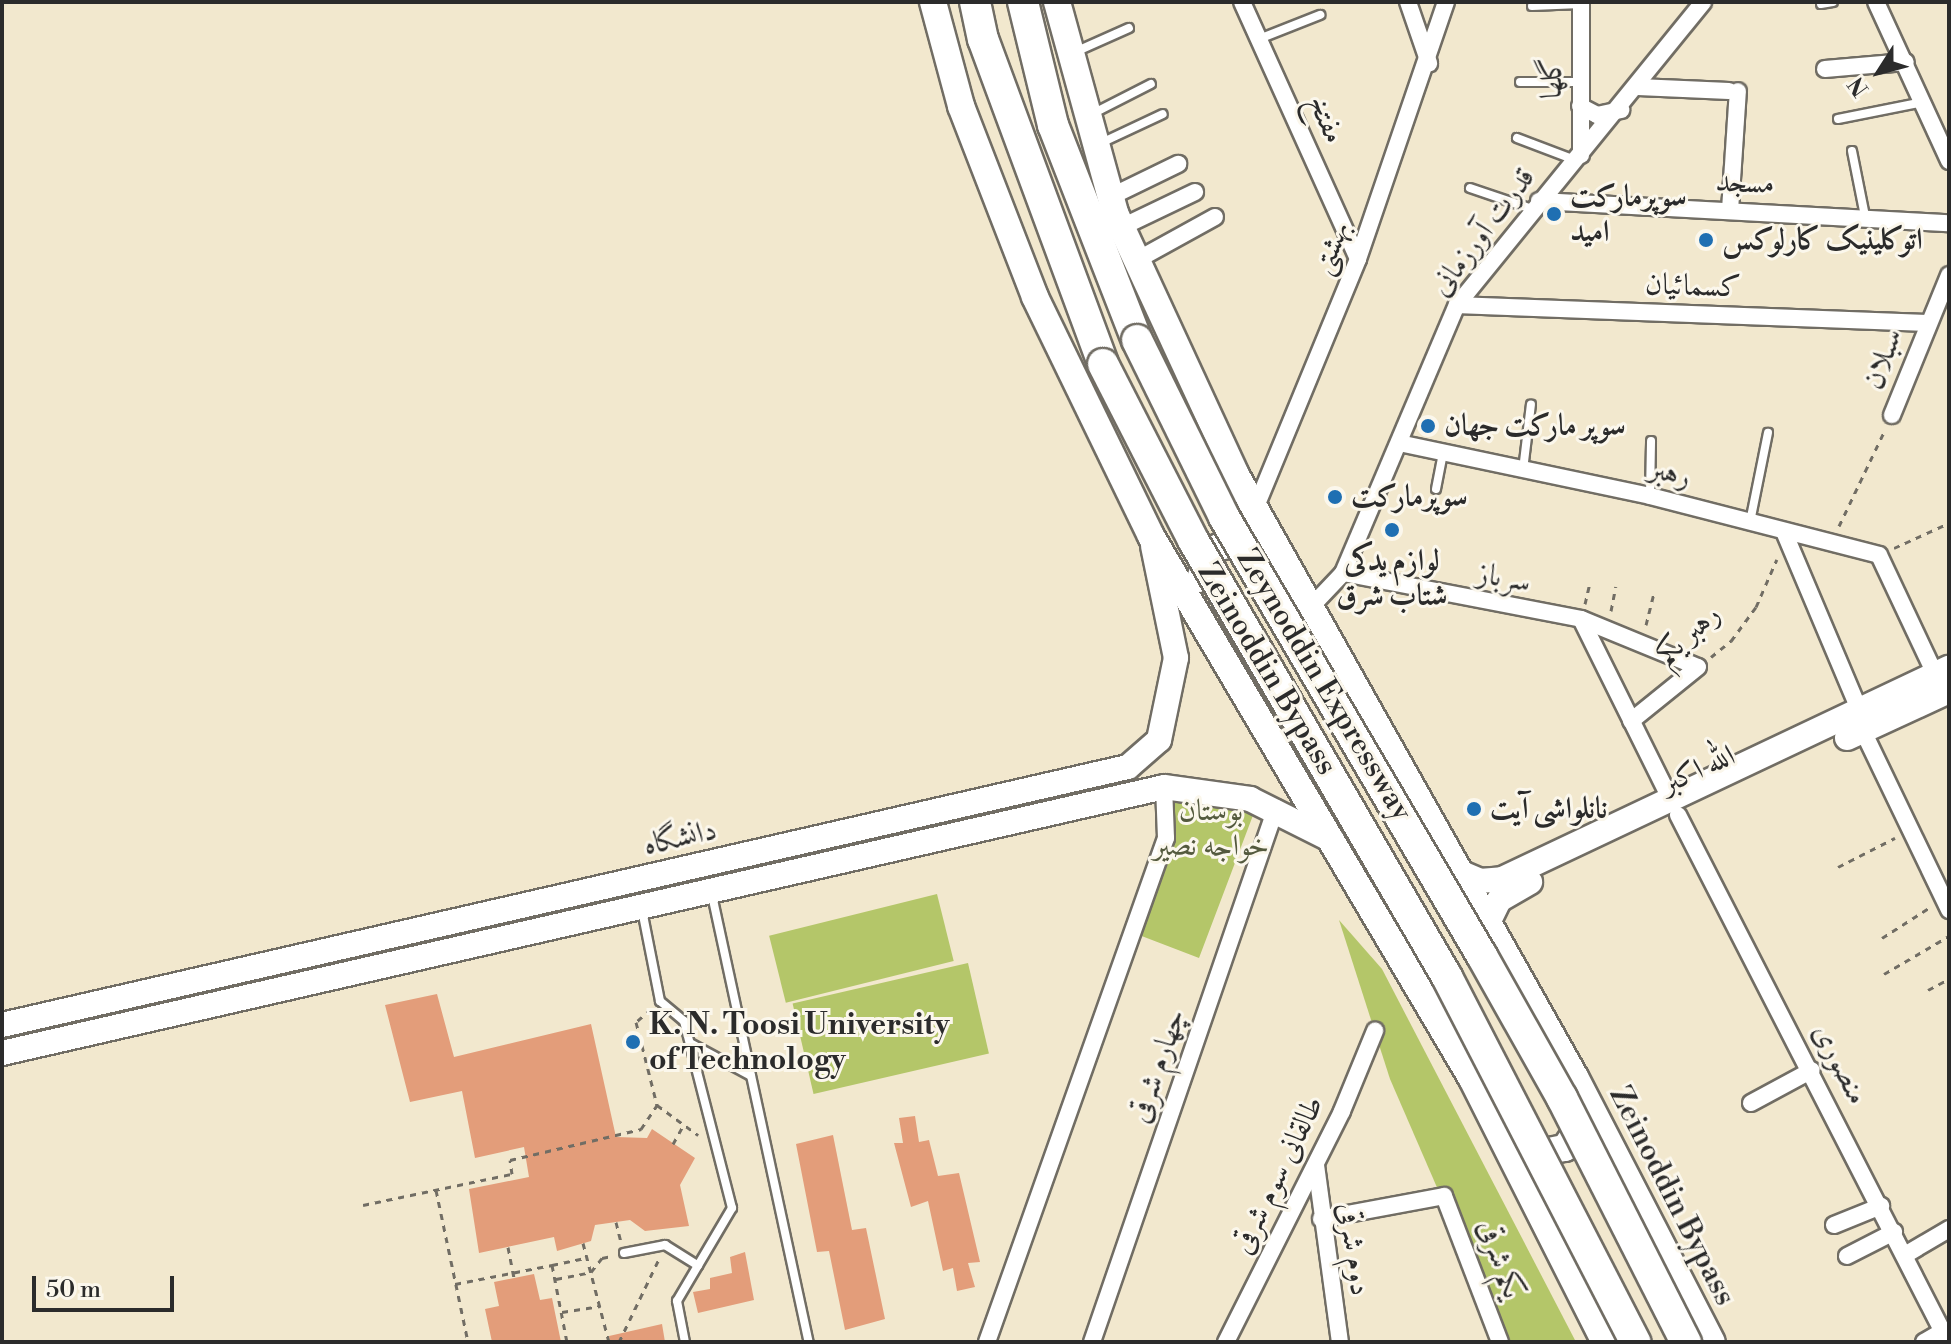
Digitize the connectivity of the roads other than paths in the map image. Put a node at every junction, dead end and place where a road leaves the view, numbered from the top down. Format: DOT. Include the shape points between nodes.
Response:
graph roads {
  1 [pos="933,2"];
  2 [pos="975,2"];
  3 [pos="1023,2"];
  4 [pos="1057,2"];
  5 [pos="1242,2"];
  6 [pos="1408,2"];
  7 [pos="1446,2"];
  8 [pos="1833,2"];
  9 [pos="1876,2"];
  10 [pos="1581,3"];
  11 [pos="1699,3"];
  12 [pos="1821,4"];
  13 [pos="1532,6"];
  14 [pos="1320,15"];
  15 [pos="1129,28"];
  16 [pos="1259,39"];
  17 [pos="1071,54"];
  18 [pos="1906,62"];
  19 [pos="1429,63"];
  20 [pos="1825,69"];
  21 [pos="1520,82"];
  22 [pos="1580,82"];
  23 [pos="1151,84"];
  24 [pos="1638,87"];
  25 [pos="1924,102"];
  26 [pos="1580,106"];
  27 [pos="1621,110"];
  28 [pos="1163,114"];
  29 [pos="1088,116"];
  30 [pos="1838,119"];
  31 [pos="1517,138"];
  32 [pos="1096,145"];
  33 [pos="1852,151"];
  34 [pos="1578,158"];
  35 [pos="1949,161"];
  36 [pos="1178,164"];
  37 [pos="1470,188"];
  38 [pos="1195,192"];
  39 [pos="1110,197"];
  40 [pos="1536,205"];
  41 [pos="1730,210"];
  42 [pos="1865,216"];
  43 [pos="1215,217"];
  44 [pos="1949,223"];
  45 [pos="1122,227"];
  46 [pos="1358,259"];
  47 [pos="1137,260"];
  48 [pos="1949,275"];
  49 [pos="1457,305"];
  50 [pos="1926,323"];
  51 [pos="1531,404"];
  52 [pos="1892,415"];
  53 [pos="1768,433"];
  54 [pos="1651,441"];
  55 [pos="1399,443"];
  56 [pos="1443,453"];
  57 [pos="1523,471"];
  58 [pos="1436,489"];
  59 [pos="1650,496"];
  60 [pos="1255,509"];
  61 [pos="1750,522"];
  62 [pos="1785,534"];
  63 [pos="1151,536"];
  64 [pos="1343,573"];
  65 [pos="1309,609"];
  66 [pos="1581,619"];
  67 [pos="1208,634"];
  68 [pos="1698,667"];
  69 [pos="1946,685"];
  70 [pos="1631,721"];
  71 [pos="1862,722"];
  72 [pos="1164,787"];
  73 [pos="1276,808"];
  74 [pos="1675,808"];
  75 [pos="880,824"];
  76 [pos="1332,840"];
  77 [pos="884,851"];
  78 [pos="1457,871"];
  79 [pos="668,873"];
  80 [pos="711,890"];
  81 [pos="673,899"];
  82 [pos="1946,904"];
  83 [pos="642,906"];
  84 [pos="1488,923"];
  85 [pos="2,1025"];
  86 [pos="1375,1031"];
  87 [pos="690,1043"];
  88 [pos="2,1053"];
  89 [pos="1812,1070"];
  90 [pos="751,1076"];
  91 [pos="1575,1077"];
  92 [pos="1751,1103"];
  93 [pos="1494,1123"];
  94 [pos="1315,1164"];
  95 [pos="1881,1206"];
  96 [pos="1321,1219"];
  97 [pos="1834,1225"];
  98 [pos="1949,1229"];
  99 [pos="1894,1232"];
  100 [pos="624,1253"];
  101 [pos="1905,1255"];
  102 [pos="1847,1256"];
  103 [pos="698,1266"];
  104 [pos="1946,1336"];
  105 [pos="685,1342"];
  106 [pos="809,1342"];
  107 [pos="987,1342"];
  108 [pos="1092,1342"];
  109 [pos="1226,1342"];
  110 [pos="1340,1342"];
  111 [pos="1500,1342"];
  112 [pos="1605,1342"];
  113 [pos="1635,1342"];
  114 [pos="1686,1342"];
  115 [pos="1712,1342"];
  116 [pos="1924,1342"];
  1 -- 63 [label="main road, Zeinoddin Bypass" via="961,106 1035,297"];
  2 -- 113 [label="highway, Zeynoddin Expressway, bridge" via="983,39 1103,364 1193,540 1447,977"];
  3 -- 114 [label="highway, Zeynoddin Expressway, bridge" via="1053,125 1137,340 1224,517 1519,1021"];
  4 -- 17 [label="main road, Zeinoddin Bypass"];
  5 -- 16 [label="street, مفتخ"];
  6 -- 19 [label="street"];
  7 -- 19 [label="street, بهشتی"];
  8 -- 12 [label="lane"];
  9 -- 18 [label="street"];
  10 -- 13 [label="lane"];
  10 -- 22 [label="street, گلها"];
  11 -- 24 [label="street, قدرت آورزمانی"];
  14 -- 16 [label="lane"];
  15 -- 17 [label="lane"];
  16 -- 46 [label="street, مفتخ"];
  17 -- 29 [label="main road, Zeinoddin Bypass"];
  18 -- 20 [label="street"];
  18 -- 25 [label="street"];
  19 -- 46 [label="street, بهشتی"];
  21 -- 22 [label="lane"];
  22 -- 26 [label="street, گلها"];
  23 -- 29 [label="lane"];
  24 -- 27 [label="street, قدرت آورزمانی"];
  24 -- 41 [label="street" via="1734,91"];
  25 -- 30 [label="lane"];
  25 -- 35 [label="street"];
  26 -- 27 [label="street" via="1597,115"];
  26 -- 34 [label="street, گلها"];
  27 -- 34 [label="street, قدرت آورزمانی"];
  28 -- 32 [label="lane"];
  29 -- 32 [label="main road, Zeinoddin Bypass"];
  31 -- 34 [label="lane"];
  32 -- 39 [label="main road, Zeinoddin Bypass"];
  33 -- 42 [label="lane"];
  34 -- 40 [label="street, قدرت آورزمانی"];
  36 -- 39 [label="street"];
  37 -- 40 [label="lane"];
  38 -- 45 [label="street"];
  39 -- 45 [label="main road, Zeinoddin Bypass"];
  40 -- 41 [label="street, مسجد"];
  40 -- 49 [label="street, قدرت آورزمانی"];
  41 -- 42 [label="street, مسجد"];
  42 -- 44 [label="street, مسجد"];
  43 -- 47 [label="street"];
  45 -- 47 [label="main road, Zeinoddin Bypass"];
  46 -- 60 [label="street, بهشتی"];
  47 -- 60 [label="main road, Zeinoddin Bypass"];
  48 -- 50 [label="street"];
  49 -- 50 [label="street, کسمائیان"];
  49 -- 55 [label="street, قدرت آورزمانی"];
  50 -- 52 [label="street, سبلان"];
  51 -- 57 [label="lane"];
  53 -- 61 [label="lane"];
  54 -- 59 [label="lane"];
  55 -- 56 [label="street, رهبر"];
  55 -- 64 [label="street, قدرت آورزمانی"];
  56 -- 57 [label="street, رهبر"];
  56 -- 58 [label="lane"];
  57 -- 59 [label="street, رهبر"];
  59 -- 61 [label="street, رهبر"];
  60 -- 65 [label="main road, Zeinoddin Bypass"];
  61 -- 62 [label="street, رهبر"];
  62 -- 69 [label="street, رهبر" via="1879,555"];
  62 -- 71 [label="street"];
  63 -- 67 [label="main road, Zeinoddin Bypass"];
  63 -- 75 [label="main road, دانشگاه" via="1176,658 1159,740 1146,755 1128,767"];
  64 -- 65 [label="street"];
  64 -- 66 [label="street, سرباز"];
  65 -- 67 [label="main road" via="1255,545 1228,542 1208,555 1200,569"];
  65 -- 78 [label="main road, Zeinoddin Bypass"];
  66 -- 68 [label="street, سرباز"];
  66 -- 70 [label="street"];
  67 -- 76 [label="main road, Zeinoddin Bypass"];
  68 -- 70 [label="street, رهبر یکم"];
  69 -- 71 [label="main road, الله اکبر"];
  70 -- 74 [label="street"];
  71 -- 74 [label="main road, الله اکبر"];
  71 -- 82 [label="street"];
  72 -- 73 [label="main road, دانشگاه"];
  72 -- 77 [label="main road, دانشگاه"];
  72 -- 107 [label="street" via="1166,838"];
  73 -- 76 [label="main road, دانشگاه"];
  73 -- 108 [label="street, چهارم شرقی"];
  74 -- 78 [label="main road" via="1502,879 1480,881"];
  74 -- 84 [label="main road, الله اکبر" via="1509,892"];
  74 -- 89 [label="street, منصوری"];
  75 -- 77 [label="main road"];
  75 -- 79 [label="main road, دانشگاه"];
  76 -- 93 [label="main road, Zeinoddin Bypass"];
  77 -- 80 [label="main road, دانشگاه"];
  78 -- 84 [label="main road, Zeinoddin Bypass"];
  79 -- 81 [label="main road"];
  79 -- 85 [label="main road, دانشگاه"];
  80 -- 81 [label="main road, دانشگاه"];
  80 -- 90 [label="lane"];
  81 -- 83 [label="main road, دانشگاه"];
  83 -- 87 [label="lane" via="660,1001 684,1021"];
  83 -- 88 [label="main road, دانشگاه"];
  84 -- 91 [label="main road, Zeinoddin Bypass"];
  86 -- 94 [label="street, طالقانی سوم شرقی"];
  87 -- 90 [label="lane"];
  87 -- 103 [label="lane" via="732,1208"];
  89 -- 92 [label="street"];
  89 -- 95 [label="street, منصوری"];
  90 -- 106 [label="lane"];
  91 -- 93 [label="main road" via="1582,1123 1565,1148 1533,1154"];
  91 -- 115 [label="main road, Zeinoddin Bypass"];
  93 -- 112 [label="main road, Zeinoddin Bypass"];
  94 -- 96 [label="street, دوم شرقی"];
  94 -- 109 [label="street, طالقانی سوم شرقی"];
  95 -- 97 [label="street"];
  95 -- 99 [label="street, منصوری"];
  96 -- 110 [label="street, دوم شرقی"];
  96 -- 111 [label="street, یکم شرقی" via="1444,1196"];
  98 -- 101 [label="street"];
  99 -- 101 [label="street, منصوری"];
  99 -- 102 [label="street"];
  100 -- 103 [label="lane" via="665,1245"];
  101 -- 104 [label="street, منصوری"];
  103 -- 105 [label="lane" via="677,1301"];
  104 -- 116 [label="street"];
}
